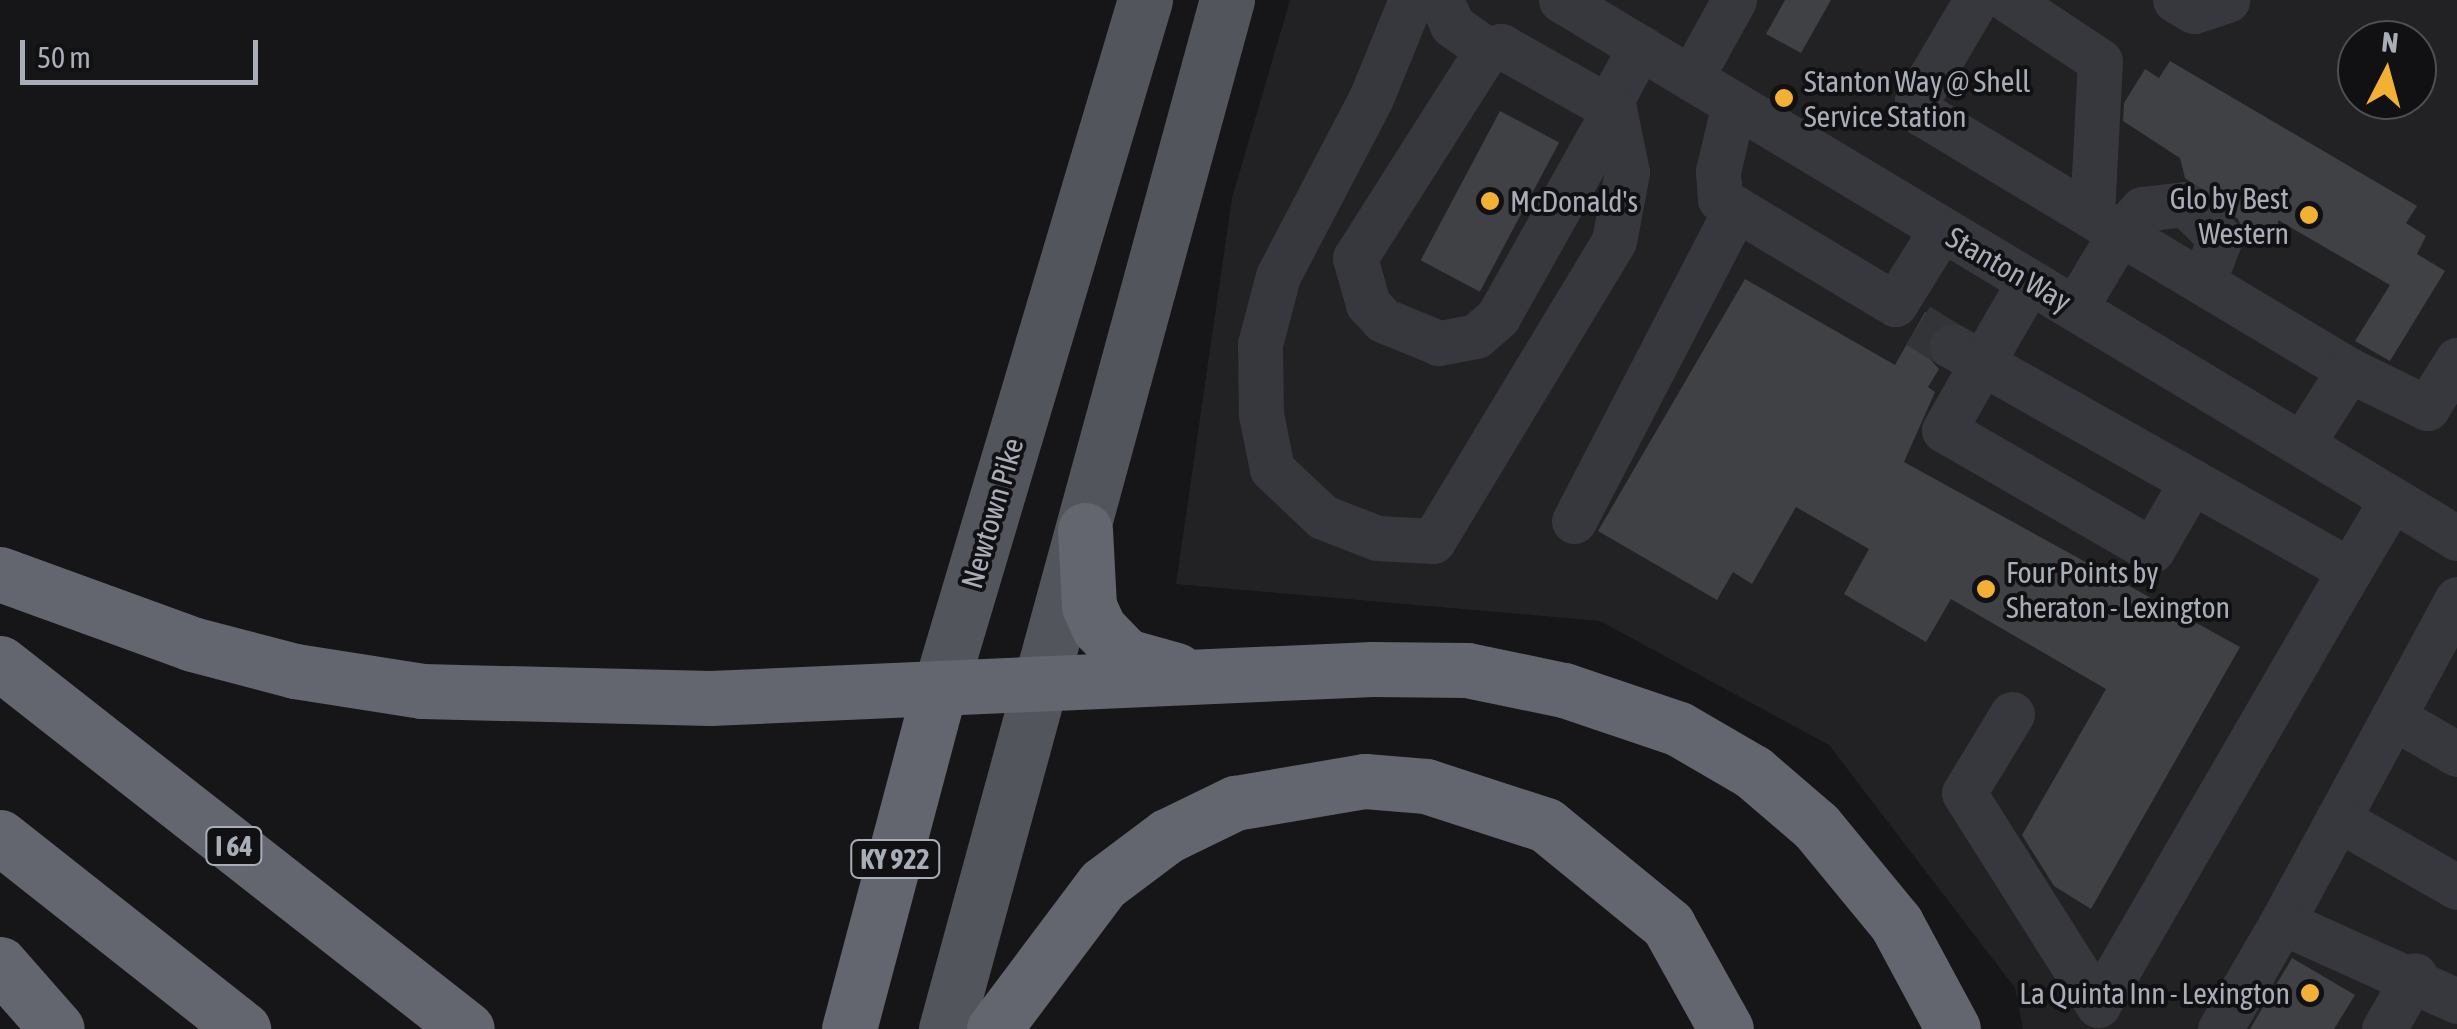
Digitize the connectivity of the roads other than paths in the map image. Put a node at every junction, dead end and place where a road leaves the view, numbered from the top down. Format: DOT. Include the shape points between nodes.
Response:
graph roads {
  1 [pos="1145,0"];
  2 [pos="1227,0"];
  3 [pos="1411,0"];
  4 [pos="1441,0"];
  5 [pos="1734,0"];
  6 [pos="1976,0"];
  7 [pos="2008,0"];
  8 [pos="2175,0"];
  9 [pos="2228,0"];
  10 [pos="1580,5"];
  11 [pos="1640,47"];
  12 [pos="1488,50"];
  13 [pos="1691,78"];
  14 [pos="1734,104"];
  15 [pos="1614,110"];
  16 [pos="1736,208"];
  17 [pos="2106,224"];
  18 [pos="1941,230"];
  19 [pos="2029,282"];
  20 [pos="2075,308"];
  21 [pos="1937,334"];
  22 [pos="2457,360"];
  23 [pos="2349,370"];
  24 [pos="2302,444"];
  25 [pos="2192,481"];
  26 [pos="2392,499"];
  27 [pos="1574,520"];
  28 [pos="1084,530"];
  29 [pos="2457,538"];
  30 [pos="2350,570"];
  31 [pos="0,574"];
  32 [pos="2457,599"];
  33 [pos="0,663"];
  34 [pos="1209,675"];
  35 [pos="1042,685"];
  36 [pos="940,688"];
  37 [pos="2012,714"];
  38 [pos="2393,717"];
  39 [pos="2457,754"];
  40 [pos="2338,819"];
  41 [pos="0,837"];
  42 [pos="2457,887"];
  43 [pos="2282,922"];
  44 [pos="0,964"];
  45 [pos="2415,976"];
  46 [pos="2457,1001"];
  47 [pos="56,1029"];
  48 [pos="243,1029"];
  49 [pos="467,1029"];
  50 [pos="849,1029"];
  51 [pos="946,1029"];
  52 [pos="994,1029"];
  53 [pos="1726,1029"];
  54 [pos="1954,1029"];
  55 [pos="2220,1029"];
  56 [pos="2384,1029"];
  1 -- 36 [label="main road, Newtown Pike / KY 922"];
  2 -- 28 [label="main road"];
  3 -- 15 [label="street" via="1371,98 1278,276 1260,344 1261,414 1272,469 1323,517 1377,538 1433,541 1614,241 1627,172"];
  4 -- 12 [label="street" via="1452,25"];
  5 -- 13 [label="street"];
  6 -- 17 [label="street" via="1917,108"];
  7 -- 17 [label="street" via="2096,53"];
  8 -- 9 [label="street" via="2194,11"];
  10 -- 11 [label="street, Stanton Way"];
  11 -- 13 [label="street, Stanton Way"];
  11 -- 15 [label="street"];
  12 -- 15 [label="street" via="1501,46"];
  12 -- 15 [label="street" via="1355,258 1356,281 1384,320 1458,343 1498,318"];
  13 -- 14 [label="street, Stanton Way"];
  14 -- 16 [label="street" via="1718,171 1720,200"];
  14 -- 18 [label="street, Stanton Way"];
  16 -- 21 [label="street"];
  16 -- 27 [label="street"];
  17 -- 20 [label="street"];
  17 -- 23 [label="street"];
  18 -- 19 [label="street, Stanton Way"];
  18 -- 21 [label="street"];
  19 -- 20 [label="street, Stanton Way"];
  19 -- 21 [label="street"];
  20 -- 24 [label="street, Stanton Way"];
  21 -- 25 [label="street"];
  21 -- 25 [label="street" via="1944,430 2152,550"];
  22 -- 23 [label="street" via="2427,408"];
  23 -- 24 [label="street"];
  24 -- 26 [label="street, Stanton Way"];
  25 -- 30 [label="street"];
  26 -- 29 [label="street, Stanton Way"];
  26 -- 30 [label="street"];
  28 -- 34 [label="highway" via="1089,606 1112,644 1151,666"];
  28 -- 35 [label="main road"];
  30 -- 37 [label="street" via="2098,1004 1964,793"];
  31 -- 36 [label="highway" via="192,644 295,671 422,691 710,698"];
  32 -- 38 [label="street"];
  33 -- 49 [label="highway, I 64"];
  34 -- 35 [label="highway"];
  34 -- 54 [label="highway" via="1466,670 1564,690 1680,729 1753,772 1816,826 1896,923"];
  35 -- 36 [label="highway"];
  35 -- 51 [label="main road"];
  36 -- 50 [label="highway, Newtown Pike / KY 922"];
  38 -- 39 [label="street"];
  38 -- 40 [label="street"];
  40 -- 42 [label="street"];
  40 -- 43 [label="street"];
  41 -- 48 [label="highway"];
  43 -- 45 [label="street"];
  43 -- 55 [label="street"];
  44 -- 47 [label="highway"];
  45 -- 46 [label="street"];
  45 -- 56 [label="street"];
  52 -- 53 [label="highway" via="1103,884 1167,836 1235,803 1366,780 1426,786 1546,825 1668,925"];
}
